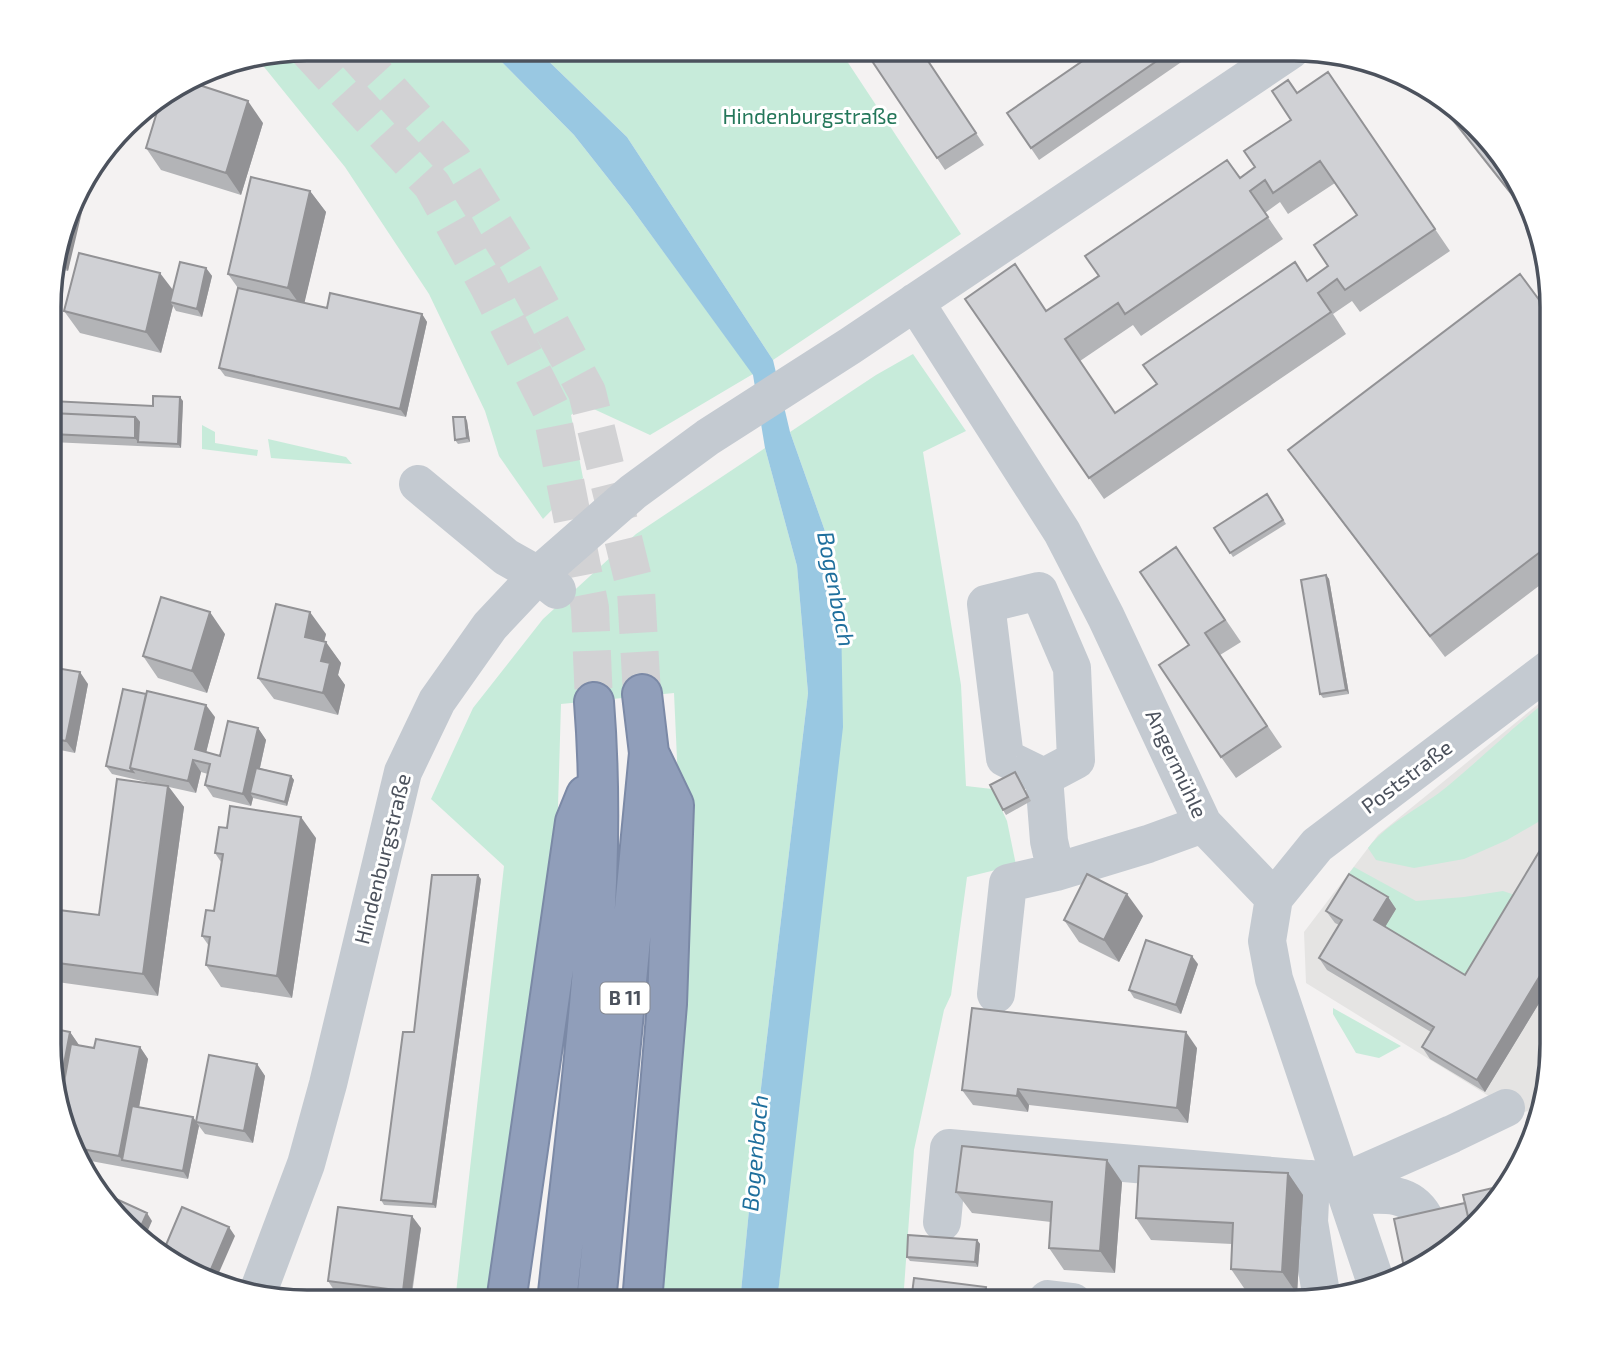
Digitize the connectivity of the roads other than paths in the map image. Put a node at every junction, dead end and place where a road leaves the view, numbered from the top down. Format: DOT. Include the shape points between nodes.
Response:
graph roads {
  1 [pos="1273,62"];
  2 [pos="915,302"];
  3 [pos="418,484"];
  4 [pos="548,583"];
  5 [pos="1540,676"];
  6 [pos="642,694"];
  7 [pos="594,702"];
  8 [pos="649,754"];
  9 [pos="598,764"];
  10 [pos="1044,777"];
  11 [pos="1203,824"];
  12 [pos="1056,872"];
  13 [pos="1274,898"];
  14 [pos="996,994"];
  15 [pos="1506,1108"];
  16 [pos="1334,1185"];
  17 [pos="942,1222"];
  18 [pos="1432,1247"];
  19 [pos="1373,1277"];
  20 [pos="261,1285"];
  21 [pos="1320,1288"];
  22 [pos="508,1290"];
  23 [pos="558,1290"];
  24 [pos="597,1290"];
  25 [pos="643,1290"];
  1 -- 2 [label="street, Hindenburgstraße"];
  2 -- 4 [label="street, Hindenburgstraße" via="708,437 633,492"];
  2 -- 11 [label="street, Angermühle" via="1062,532"];
  3 -- 4 [label="street" via="506,557"];
  4 -- 20 [label="street, Hindenburgstraße" via="490,626 437,701 404,772 306,1164"];
  5 -- 13 [label="street, Poststraße" via="1317,845"];
  6 -- 8 [label="highway, B 11"];
  7 -- 9 [label="highway, B 11"];
  8 -- 24 [label="highway, B 11"];
  8 -- 25 [label="highway, B 11" via="674,804 667,1004"];
  9 -- 22 [label="highway, B 11" via="575,822"];
  9 -- 23 [label="highway, B 11" via="599,880"];
  10 -- 12 [label="street"];
  11 -- 12 [label="street"];
  11 -- 13 [label="street, Angermühle"];
  12 -- 14 [label="street" via="1008,883"];
  13 -- 16 [label="street" via="1267,940 1275,979"];
  15 -- 16 [label="street"];
  16 -- 17 [label="street" via="949,1148"];
  16 -- 18 [label="street" via="1410,1200 1425,1217"];
  16 -- 19 [label="street"];
  16 -- 21 [label="street" via="1309,1222"];
}
